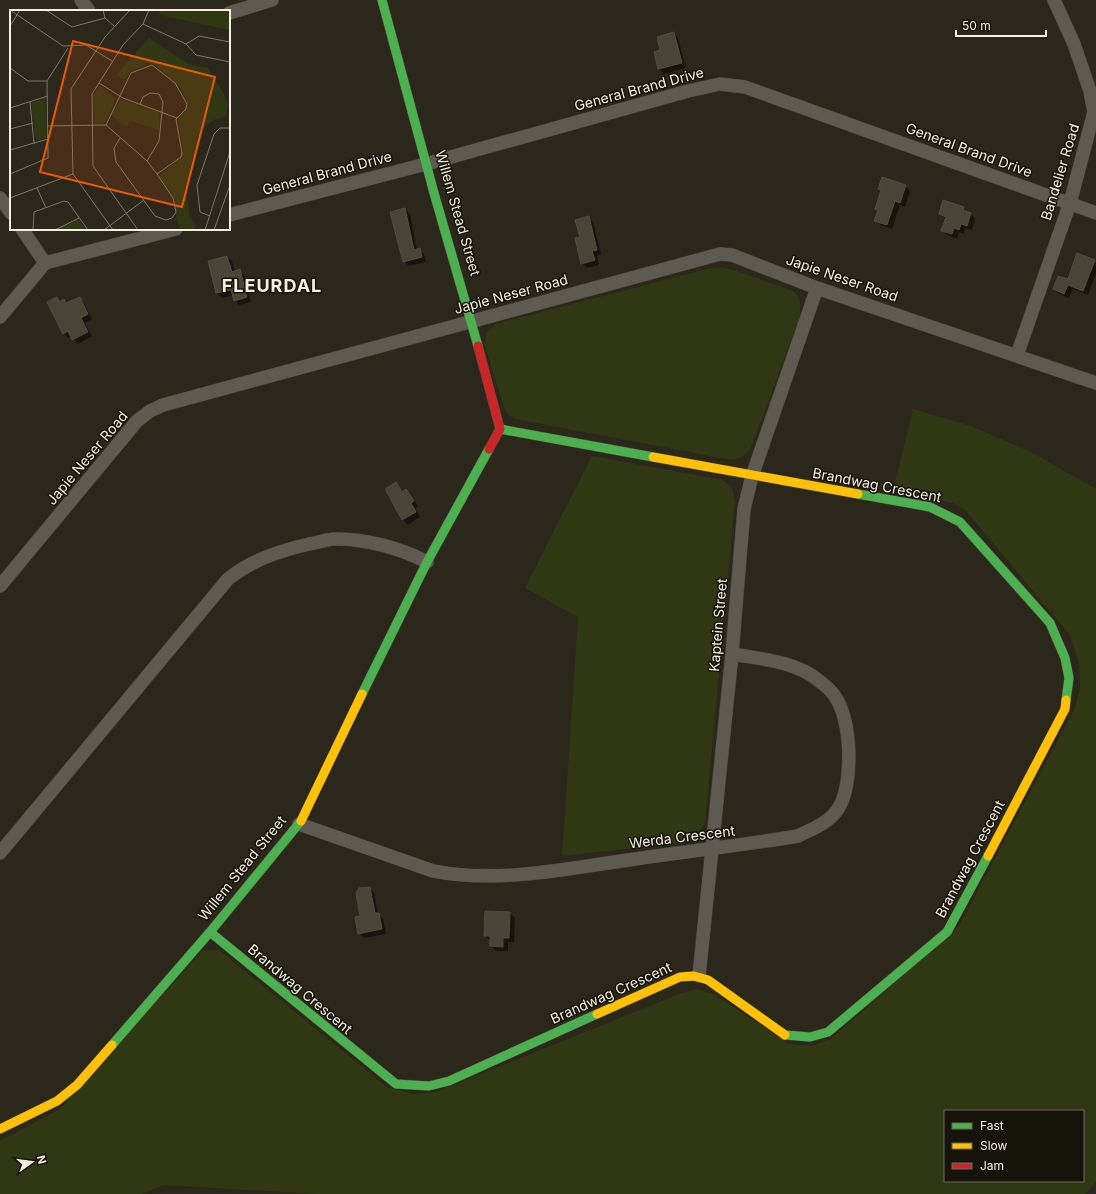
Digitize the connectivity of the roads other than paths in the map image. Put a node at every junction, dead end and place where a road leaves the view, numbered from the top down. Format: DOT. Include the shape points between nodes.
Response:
graph roads {
  1 [pos="81,0"];
  2 [pos="272,0"];
  3 [pos="382,0"];
  4 [pos="1054,0"];
  5 [pos="88,10"];
  6 [pos="230,13"];
  7 [pos="426,164"];
  8 [pos="0,198"];
  9 [pos="1070,203"];
  10 [pos="10,212"];
  11 [pos="1096,213"];
  12 [pos="230,215"];
  13 [pos="23,230"];
  14 [pos="172,230"];
  15 [pos="45,263"];
  16 [pos="817,288"];
  17 [pos="0,317"];
  18 [pos="472,322"];
  19 [pos="1017,355"];
  20 [pos="1096,383"];
  21 [pos="500,429"];
  22 [pos="752,476"];
  23 [pos="427,562"];
  24 [pos="0,586"];
  25 [pos="732,654"];
  26 [pos="299,824"];
  27 [pos="712,848"];
  28 [pos="0,853"];
  29 [pos="210,932"];
  30 [pos="699,976"];
  31 [pos="0,1129"];
  1 -- 5 [label="street"];
  2 -- 6 [label="street"];
  3 -- 7 [label="street, Willem Stead Street"];
  4 -- 9 [label="street, Bandelier Road" via="1074,44 1093,105 1092,120"];
  7 -- 9 [label="street, General Brand Drive" via="720,84 745,87"];
  7 -- 12 [label="street, General Brand Drive"];
  7 -- 18 [label="street, Willem Stead Street"];
  8 -- 10 [label="street"];
  9 -- 11 [label="street, General Brand Drive"];
  9 -- 19 [label="street, Bandelier Road"];
  13 -- 15 [label="street"];
  14 -- 15 [label="street"];
  15 -- 17 [label="street"];
  16 -- 18 [label="street, Japie Neser Road" via="732,254 720,254"];
  16 -- 19 [label="street, Japie Neser Road"];
  16 -- 22 [label="street, Kaptein Street"];
  18 -- 21 [label="street, Willem Stead Street"];
  18 -- 24 [label="street, Japie Neser Road" via="163,405 150,412 137,421"];
  19 -- 20 [label="street, Japie Neser Road"];
  21 -- 22 [label="street, Brandwag Crescent"];
  21 -- 23 [label="street, Willem Stead Street"];
  22 -- 25 [label="street, Kaptein Street" via="744,510"];
  22 -- 30 [label="street, Brandwag Crescent" via="930,507 960,522 1050,623 1065,658 1069,678 1068,696 1065,709 947,932 842,1022 828,1032 810,1036 785,1035"];
  23 -- 26 [label="street, Willem Stead Street"];
  23 -- 28 [label="street" via="410,554 361,542 332,539 273,554 242,568 228,579"];
  25 -- 27 [label="street, Kaptein Street"];
  25 -- 27 [label="street, Werda Crescent" via="800,668 834,694 842,711 849,750 847,787 838,810 821,825 798,836"];
  26 -- 27 [label="street, Werda Crescent" via="433,871 481,877 552,871"];
  26 -- 29 [label="street, Willem Stead Street"];
  27 -- 30 [label="street, Kaptein Street"];
  29 -- 30 [label="street, Brandwag Crescent" via="375,1069 396,1084 416,1086 449,1081 680,977"];
  29 -- 31 [label="street, Willem Stead Street" via="77,1085 57,1101"];
}
